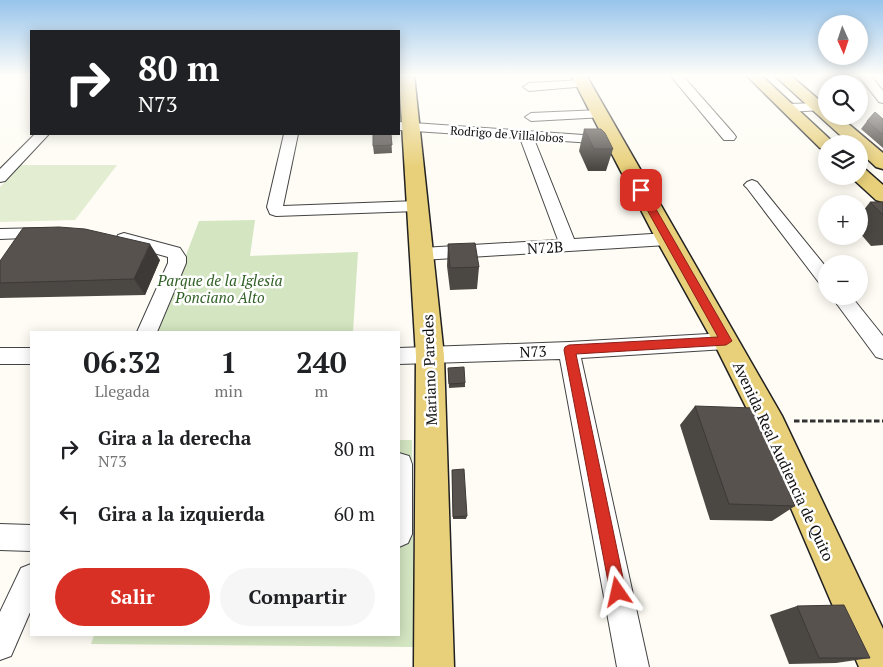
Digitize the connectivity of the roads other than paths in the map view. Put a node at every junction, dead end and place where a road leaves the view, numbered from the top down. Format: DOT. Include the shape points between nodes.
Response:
graph roads {
  1 [pos="405,106"];
  2 [pos="596,106"];
  3 [pos="703,106"];
  4 [pos="788,108"];
  5 [pos="818,111"];
  6 [pos="600,114"];
  7 [pos="531,117"];
  8 [pos="839,125"];
  9 [pos="404,127"];
  10 [pos="526,134"];
  11 [pos="41,135"];
  12 [pos="291,135"];
  13 [pos="818,136"];
  14 [pos="729,137"];
  15 [pos="614,141"];
  16 [pos="883,163"];
  17 [pos="0,178"];
  18 [pos="868,182"];
  19 [pos="752,185"];
  20 [pos="883,196"];
  21 [pos="417,206"];
  22 [pos="0,234"];
  23 [pos="60,234"];
  24 [pos="104,236"];
  25 [pos="667,239"];
  26 [pos="568,245"];
  27 [pos="422,254"];
  28 [pos="818,269"];
  29 [pos="847,305"];
  30 [pos="147,331"];
  31 [pos="726,341"];
  32 [pos="569,350"];
  33 [pos="883,351"];
  34 [pos="0,356"];
  35 [pos="30,356"];
  36 [pos="400,356"];
  37 [pos="430,356"];
  38 [pos="433,526"];
  39 [pos="400,527"];
  40 [pos="0,537"];
  41 [pos="30,538"];
  42 [pos="30,580"];
  43 [pos="0,645"];
  44 [pos="434,667"];
  45 [pos="633,667"];
  46 [pos="880,667"];
  1 -- 9 [label="main road, Mariano Paredes"];
  2 -- 6 [label="main road, Avenida Real Audiencia de Quito"];
  3 -- 14 [label="street"];
  4 -- 5 [label="street"];
  4 -- 13 [label="main road"];
  6 -- 7 [label="street"];
  6 -- 15 [label="main road, Avenida Real Audiencia de Quito"];
  8 -- 16 [label="main road"];
  9 -- 10 [label="street, Rodrigo de Villalobos"];
  9 -- 21 [label="main road, Mariano Paredes"];
  10 -- 15 [label="street, Rodrigo de Villalobos"];
  10 -- 26 [label="street"];
  11 -- 17 [label="street"];
  12 -- 21 [label="street" via="275,210"];
  15 -- 25 [label="main road, Avenida Real Audiencia de Quito"];
  18 -- 20 [label="main road"];
  19 -- 28 [label="street"];
  21 -- 27 [label="main road, Mariano Paredes"];
  22 -- 23 [label="street"];
  24 -- 30 [label="street" via="174,252 177,257"];
  25 -- 26 [label="street, N72B"];
  25 -- 31 [label="main road, Avenida Real Audiencia de Quito"];
  26 -- 27 [label="street, N72B"];
  27 -- 37 [label="main road, Mariano Paredes"];
  29 -- 33 [label="street"];
  31 -- 32 [label="street, N73"];
  31 -- 46 [label="main road, Avenida Real Audiencia de Quito" via="771,426"];
  32 -- 37 [label="street, N73"];
  32 -- 45 [label="street"];
  34 -- 35 [label="street"];
  36 -- 37 [label="street, N73"];
  37 -- 38 [label="main road, Mariano Paredes"];
  38 -- 39 [label="street"];
  38 -- 44 [label="main road, Mariano Paredes"];
  40 -- 41 [label="street"];
  42 -- 43 [label="street"];
}
